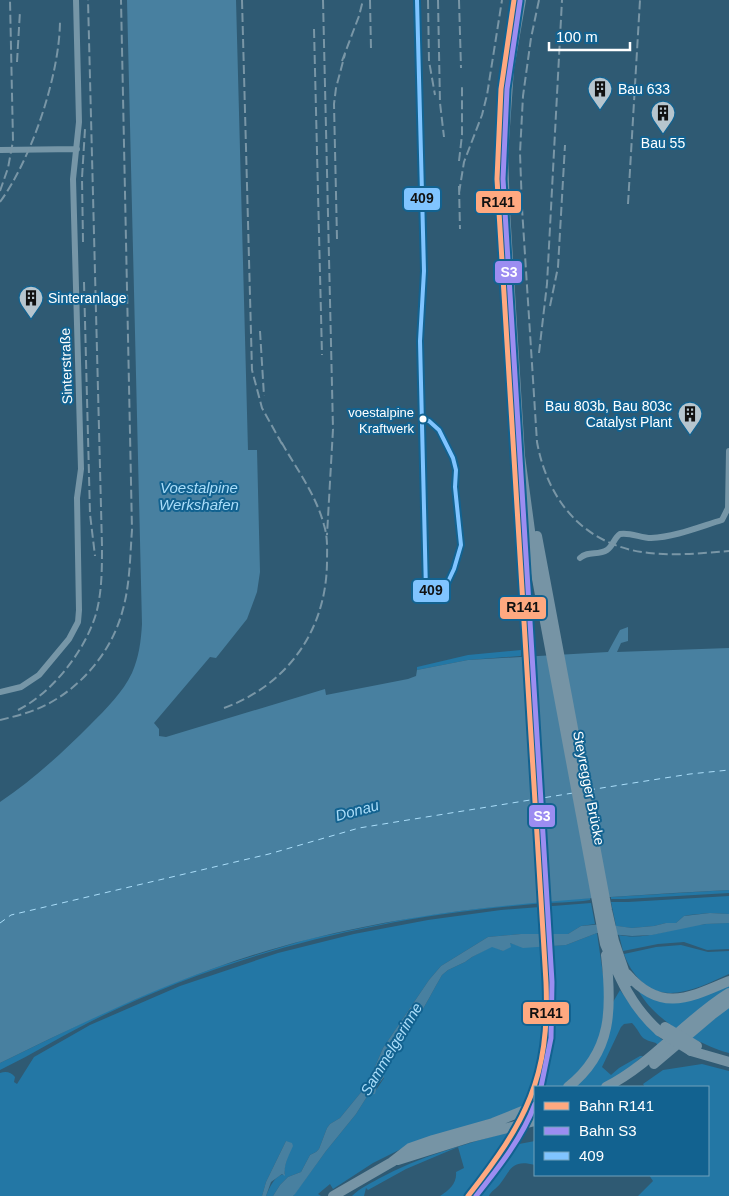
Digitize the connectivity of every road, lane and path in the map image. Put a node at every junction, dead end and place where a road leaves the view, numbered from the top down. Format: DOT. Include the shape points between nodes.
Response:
graph roads {
  1 [pos="76,0"];
  2 [pos="521,0"];
  3 [pos="527,0"];
  4 [pos="77,149"];
  5 [pos="0,150"];
  6 [pos="729,451"];
  7 [pos="580,558"];
  8 [pos="546,608"];
  9 [pos="0,692"];
  10 [pos="616,970"];
  11 [pos="729,981"];
  12 [pos="729,993"];
  13 [pos="729,1002"];
  14 [pos="694,1048"];
  15 [pos="729,1056"];
  16 [pos="729,1062"];
  17 [pos="569,1086"];
  18 [pos="608,1086"];
  19 [pos="621,1086"];
  20 [pos="534,1106"];
  21 [pos="534,1113"];
  22 [pos="534,1120"];
  23 [pos="493,1123"];
  24 [pos="392,1162"];
  25 [pos="333,1196"];
  1 -- 4 [label="street, Sinterstraße"];
  2 -- 8 [label="main road" via="506,99 504,184 524,498"];
  3 -- 8 [label="main road" via="513,89 510,192 528,476"];
  4 -- 5 [label="street"];
  4 -- 9 [label="street, Sinterstraße" via="74,179 81,470 77,498 79,610 74,630 46,668 21,687"];
  6 -- 7 [label="street" via="728,508 722,520 661,537 620,534 608,550 588,553"];
  8 -- 10 [label="main road, Steyregger Brücke" via="614,941"];
  8 -- 10 [label="main road, Steyregger Brücke" via="605,944"];
  10 -- 11 [label="main road" via="642,990 667,998 690,996"];
  10 -- 14 [label="main road, bridge" via="634,1005 669,1039"];
  10 -- 17 [label="main road" via="604,1037 588,1067"];
  12 -- 18 [label="main road" via="641,1066"];
  13 -- 19 [label="main road" via="657,1062"];
  14 -- 15 [label="main road"];
  14 -- 16 [label="main road"];
  20 -- 23 [label="main road"];
  21 -- 23 [label="main road"];
  22 -- 24 [label="main road"];
  23 -- 24 [label="main road" via="416,1146"];
  24 -- 25 [label="main road"];
}
